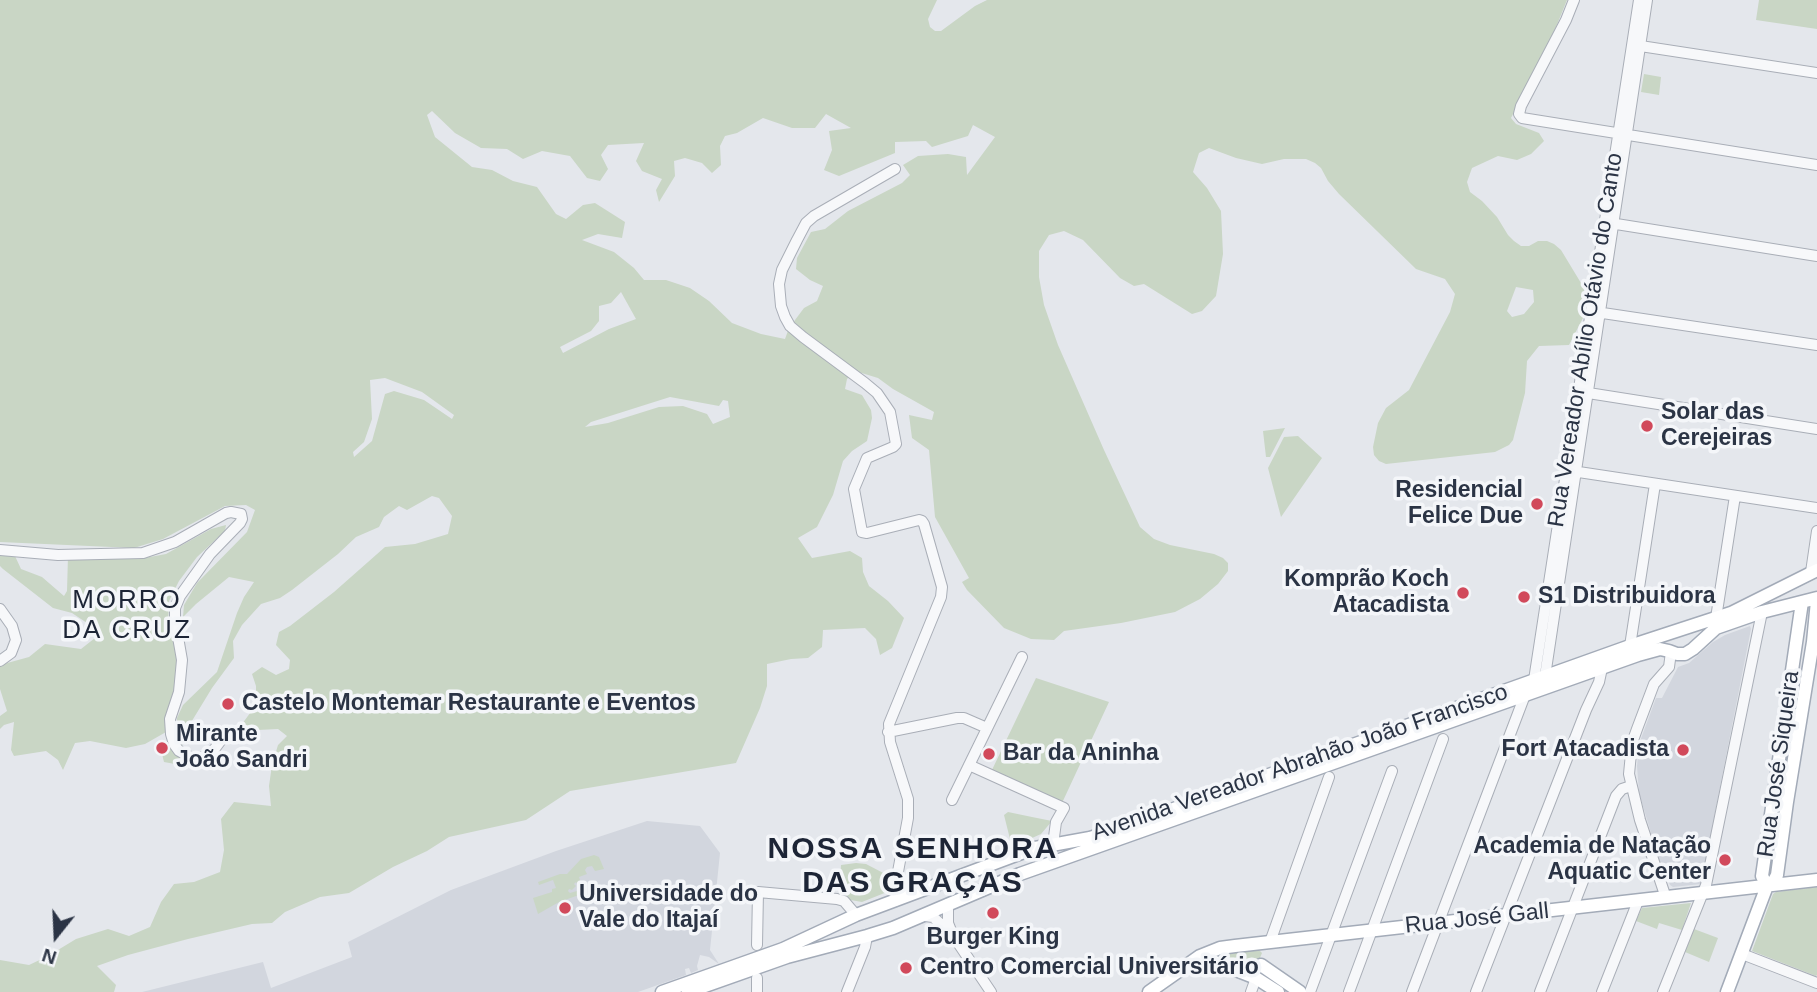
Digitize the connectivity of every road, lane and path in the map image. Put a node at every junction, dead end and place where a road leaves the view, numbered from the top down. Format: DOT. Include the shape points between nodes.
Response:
graph roads {
  1 [pos="1574,0"];
  2 [pos="1639,0"];
  3 [pos="1647,0"];
  4 [pos="1636,45"];
  5 [pos="1817,73"];
  6 [pos="1622,135"];
  7 [pos="1817,165"];
  8 [pos="895,169"];
  9 [pos="1609,223"];
  10 [pos="1817,256"];
  11 [pos="1595,312"];
  12 [pos="1817,345"];
  13 [pos="1583,393"];
  14 [pos="1817,429"];
  15 [pos="1571,471"];
  16 [pos="1655,484"];
  17 [pos="1735,496"];
  18 [pos="1817,508"];
  19 [pos="1817,531"];
  20 [pos="0,550"];
  21 [pos="1814,571"];
  22 [pos="1817,600"];
  23 [pos="1802,602"];
  24 [pos="0,609"];
  25 [pos="1762,612"];
  26 [pos="1716,618"];
  27 [pos="1678,630"];
  28 [pos="1798,638"];
  29 [pos="1815,643"];
  30 [pos="1630,646"];
  31 [pos="1671,652"];
  32 [pos="1022,657"];
  33 [pos="0,661"];
  34 [pos="1602,668"];
  35 [pos="1539,678"];
  36 [pos="1525,695"];
  37 [pos="987,728"];
  38 [pos="888,732"];
  39 [pos="222,739"];
  40 [pos="1443,739"];
  41 [pos="969,765"];
  42 [pos="1392,771"];
  43 [pos="1329,777"];
  44 [pos="1631,786"];
  45 [pos="952,800"];
  46 [pos="1780,801"];
  47 [pos="1050,844"];
  48 [pos="1041,867"];
  49 [pos="1817,880"];
  50 [pos="1767,886"];
  51 [pos="1702,894"];
  52 [pos="1666,898"];
  53 [pos="895,901"];
  54 [pos="1638,901"];
  55 [pos="948,904"];
  56 [pos="1572,908"];
  57 [pos="856,915"];
  58 [pos="925,916"];
  59 [pos="1506,916"];
  60 [pos="1438,923"];
  61 [pos="1372,930"];
  62 [pos="952,933"];
  63 [pos="1332,935"];
  64 [pos="867,936"];
  65 [pos="1270,942"];
  66 [pos="757,945"];
  67 [pos="1742,954"];
  68 [pos="1200,956"];
  69 [pos="1261,965"];
  70 [pos="757,978"];
  71 [pos="1256,978"];
  72 [pos="1817,982"];
  73 [pos="662,992"];
  74 [pos="688,992"];
  75 [pos="757,992"];
  76 [pos="847,992"];
  77 [pos="991,992"];
  78 [pos="1149,992"];
  79 [pos="1251,992"];
  80 [pos="1278,992"];
  81 [pos="1300,992"];
  82 [pos="1310,992"];
  83 [pos="1349,992"];
  84 [pos="1412,992"];
  85 [pos="1476,992"];
  86 [pos="1539,992"];
  87 [pos="1602,992"];
  88 [pos="1663,992"];
  89 [pos="1727,992"];
  1 -- 6 [label="street" via="1519,114 1527,120"];
  2 -- 4 [label="street, Rua Vereador Abílio Otávio do Canto"];
  3 -- 4 [label="street, Rua Vereador Abílio Otávio do Canto"];
  4 -- 5 [label="street"];
  4 -- 6 [label="street, Rua Vereador Abílio Otávio do Canto"];
  6 -- 7 [label="street"];
  6 -- 9 [label="street, Rua Vereador Abílio Otávio do Canto"];
  8 -- 38 [label="street" via="806,223 779,284 781,306 790,326 877,393 890,412 896,444 867,458 854,489 862,532 922,521 942,587"];
  9 -- 10 [label="street"];
  9 -- 11 [label="street, Rua Vereador Abílio Otávio do Canto"];
  11 -- 12 [label="street"];
  11 -- 13 [label="street, Rua Vereador Abílio Otávio do Canto"];
  13 -- 14 [label="street"];
  13 -- 15 [label="street, Rua Vereador Abílio Otávio do Canto"];
  15 -- 16 [label="street"];
  15 -- 35 [label="street, Rua Vereador Abílio Otávio do Canto"];
  16 -- 17 [label="street"];
  16 -- 30 [label="street"];
  17 -- 18 [label="street"];
  17 -- 26 [label="street"];
  19 -- 21 [label="street"];
  20 -- 39 [label="street" via="58,555 143,553 174,542 226,513 241,514 240,523 204,561 174,608 182,660 170,719 174,744 196,758 205,757"];
  21 -- 26 [label="main road, Avenida Vereador Abrahão João Francisco"];
  22 -- 23 [label="main road, Avenida Vereador Abrahão João Francisco"];
  22 -- 29 [label="main road, Rua José Siqueira"];
  23 -- 25 [label="main road, Avenida Vereador Abrahão João Francisco"];
  23 -- 28 [label="main road, Rua José Siqueira"];
  24 -- 33 [label="street" via="16,640 11,653"];
  25 -- 31 [label="main road, Avenida Vereador Abrahão João Francisco" via="1716,628 1685,654"];
  25 -- 51 [label="street"];
  26 -- 27 [label="main road, Avenida Vereador Abrahão João Francisco"];
  27 -- 30 [label="main road, Avenida Vereador Abrahão João Francisco"];
  27 -- 31 [label="main road"];
  28 -- 29 [label="street"];
  28 -- 46 [label="main road, Rua José Siqueira"];
  29 -- 46 [label="main road, Rua José Siqueira"];
  30 -- 35 [label="main road, Avenida Vereador Abrahão João Francisco"];
  31 -- 34 [label="main road, Avenida Vereador Abrahão João Francisco" via="1655,650"];
  31 -- 44 [label="street" via="1669,667 1654,684 1632,743"];
  32 -- 37 [label="street"];
  34 -- 36 [label="main road, Avenida Vereador Abrahão João Francisco"];
  34 -- 59 [label="street"];
  35 -- 47 [label="main road, Avenida Vereador Abrahão João Francisco" via="1112,831"];
  36 -- 48 [label="main road, Avenida Vereador Abrahão João Francisco"];
  36 -- 60 [label="street"];
  37 -- 38 [label="street" via="957,718"];
  37 -- 41 [label="street"];
  38 -- 53 [label="street" via="908,799"];
  40 -- 61 [label="street"];
  41 -- 45 [label="street"];
  41 -- 47 [label="street" via="1064,808"];
  42 -- 63 [label="street"];
  43 -- 65 [label="street"];
  44 -- 52 [label="street"];
  44 -- 56 [label="street" via="1616,796"];
  46 -- 50 [label="main road, Rua José Siqueira" via="1777,875"];
  47 -- 48 [label="main road"];
  47 -- 53 [label="main road, Avenida Vereador Abrahão João Francisco"];
  48 -- 55 [label="main road, Avenida Vereador Abrahão João Francisco"];
  49 -- 50 [label="main road, Rua José Gall"];
  50 -- 51 [label="main road, Rua José Gall"];
  50 -- 67 [label="main road, Rua José Siqueira"];
  51 -- 52 [label="main road, Rua José Gall"];
  51 -- 88 [label="street"];
  52 -- 54 [label="main road, Rua José Gall"];
  53 -- 57 [label="main road, Avenida Vereador Abrahão João Francisco"];
  54 -- 56 [label="main road, Rua José Gall"];
  54 -- 87 [label="street"];
  55 -- 58 [label="main road, Avenida Vereador Abrahão João Francisco"];
  55 -- 62 [label="street"];
  56 -- 59 [label="main road, Rua José Gall"];
  56 -- 86 [label="street"];
  57 -- 64 [label="main road" via="857,933"];
  57 -- 66 [label="street" via="838,899 758,892"];
  57 -- 73 [label="main road, Avenida Vereador Abrahão João Francisco" via="783,949"];
  58 -- 62 [label="street"];
  58 -- 64 [label="main road, Avenida Vereador Abrahão João Francisco"];
  59 -- 60 [label="main road, Rua José Gall"];
  59 -- 85 [label="street"];
  60 -- 61 [label="main road, Rua José Gall"];
  60 -- 84 [label="street"];
  61 -- 63 [label="main road, Rua José Gall"];
  61 -- 83 [label="street"];
  62 -- 77 [label="street"];
  63 -- 65 [label="main road, Rua José Gall"];
  63 -- 82 [label="street"];
  64 -- 74 [label="main road, Avenida Vereador Abrahão João Francisco" via="787,957"];
  64 -- 76 [label="street"];
  65 -- 68 [label="main road, Rua José Gall" via="1220,948"];
  65 -- 69 [label="main road"];
  67 -- 72 [label="street"];
  67 -- 89 [label="main road, Rua José Siqueira"];
  68 -- 71 [label="main road"];
  68 -- 78 [label="main road, Rua José Gall"];
  69 -- 71 [label="main road"];
  69 -- 81 [label="main road"];
  70 -- 75 [label="street"];
  71 -- 79 [label="street"];
  71 -- 80 [label="main road"];
}
